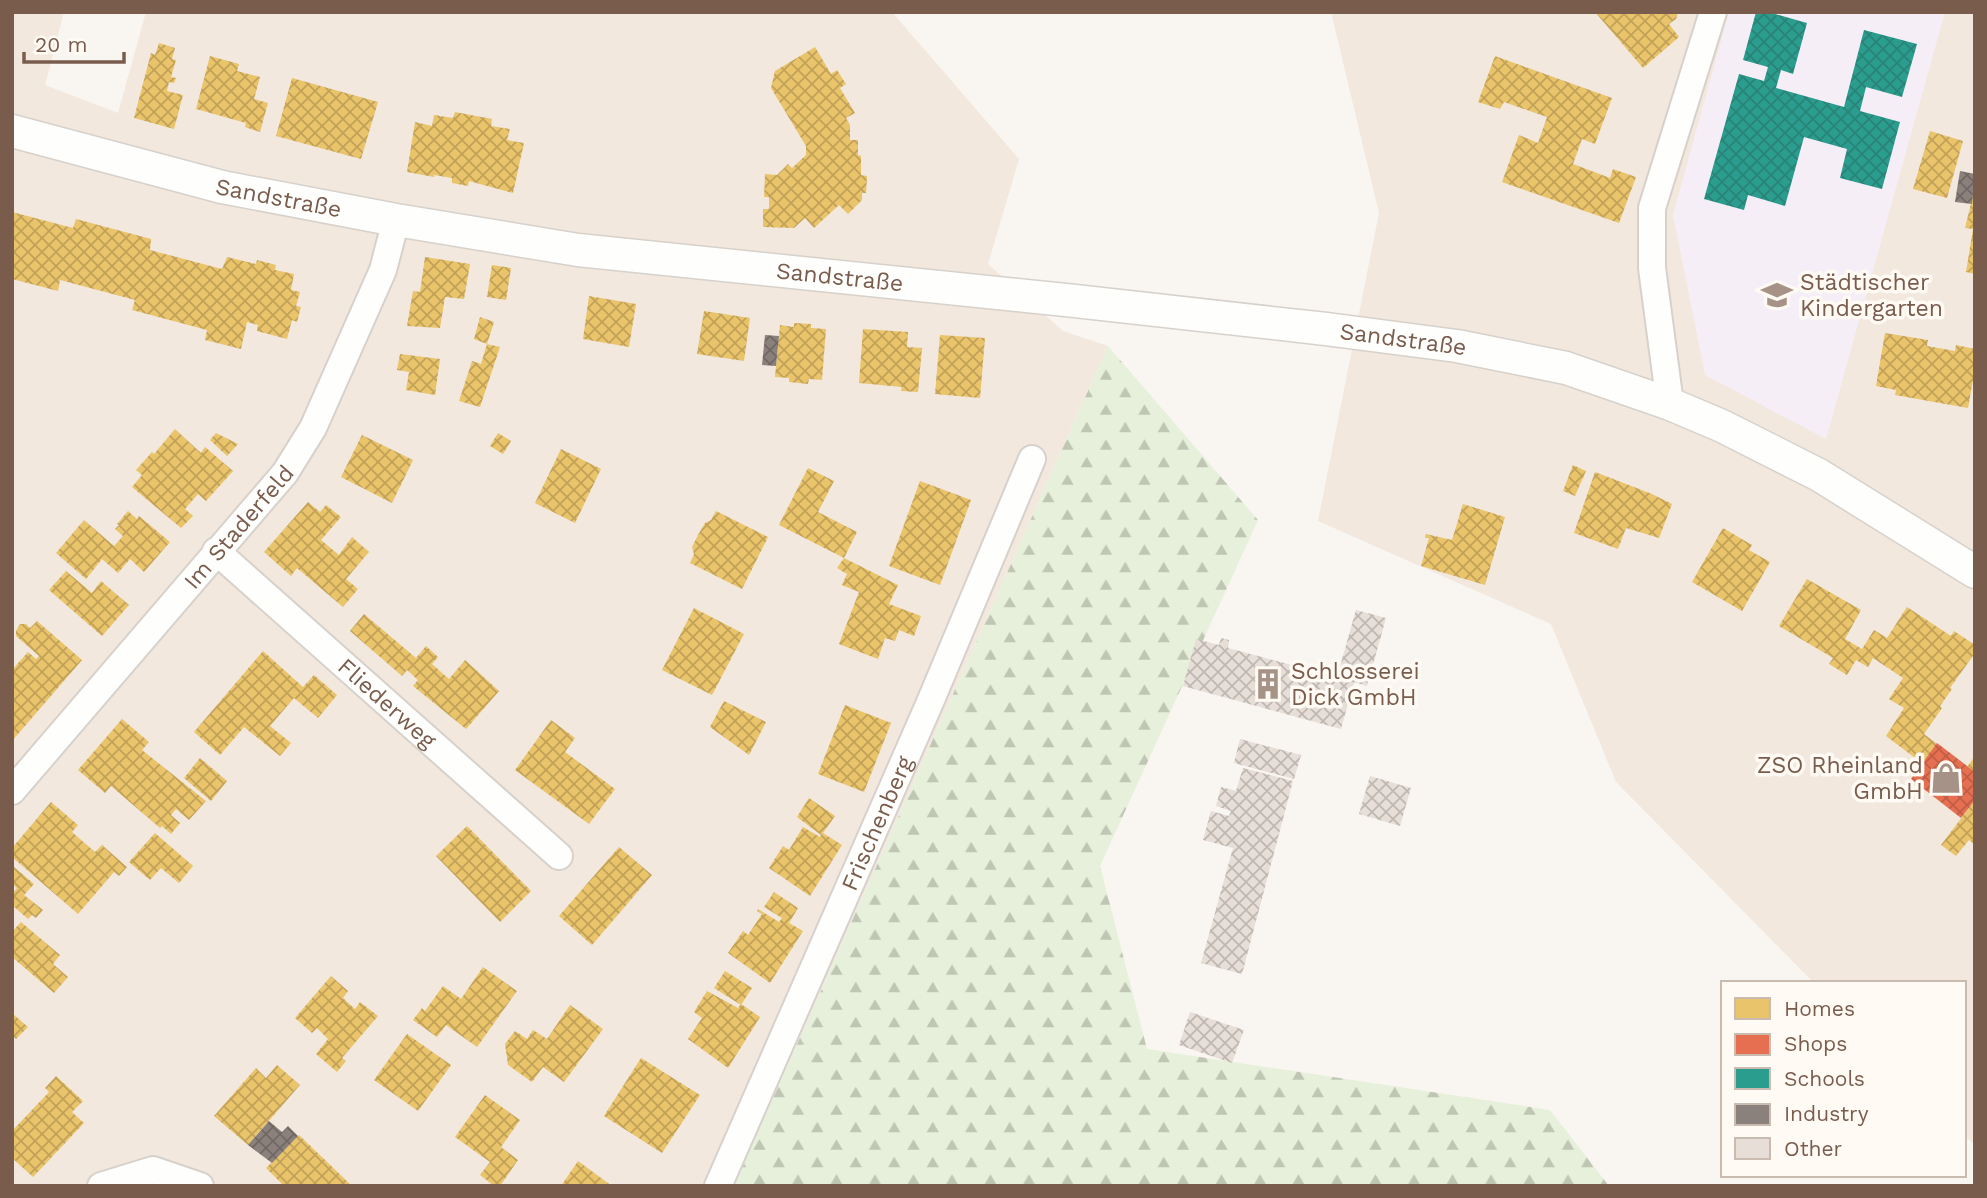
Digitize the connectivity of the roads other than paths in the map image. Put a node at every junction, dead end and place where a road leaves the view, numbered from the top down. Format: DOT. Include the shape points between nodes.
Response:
graph roads {
  1 [pos="1713,12"];
  2 [pos="12,131"];
  3 [pos="396,220"];
  4 [pos="1670,404"];
  5 [pos="1032,459"];
  6 [pos="216,551"];
  7 [pos="1975,572"];
  8 [pos="12,791"];
  9 [pos="559,856"];
  10 [pos="101,1186"];
  11 [pos="200,1186"];
  12 [pos="718,1186"];
  1 -- 4 [label="street" via="1652,208 1652,268"];
  2 -- 3 [label="street, Sandstraße" via="222,187"];
  3 -- 4 [label="street, Sandstraße" via="578,250 1088,302 1457,346 1566,368"];
  3 -- 6 [label="street, Im Staderfeld" via="383,270 313,428 285,473"];
  4 -- 7 [label="street, Sandstraße" via="1819,475"];
  5 -- 12 [label="street, Frischenberg"];
  6 -- 8 [label="street, Im Staderfeld"];
  6 -- 9 [label="street, Fliederweg"];
  10 -- 11 [label="street" via="153,1170"];
}
